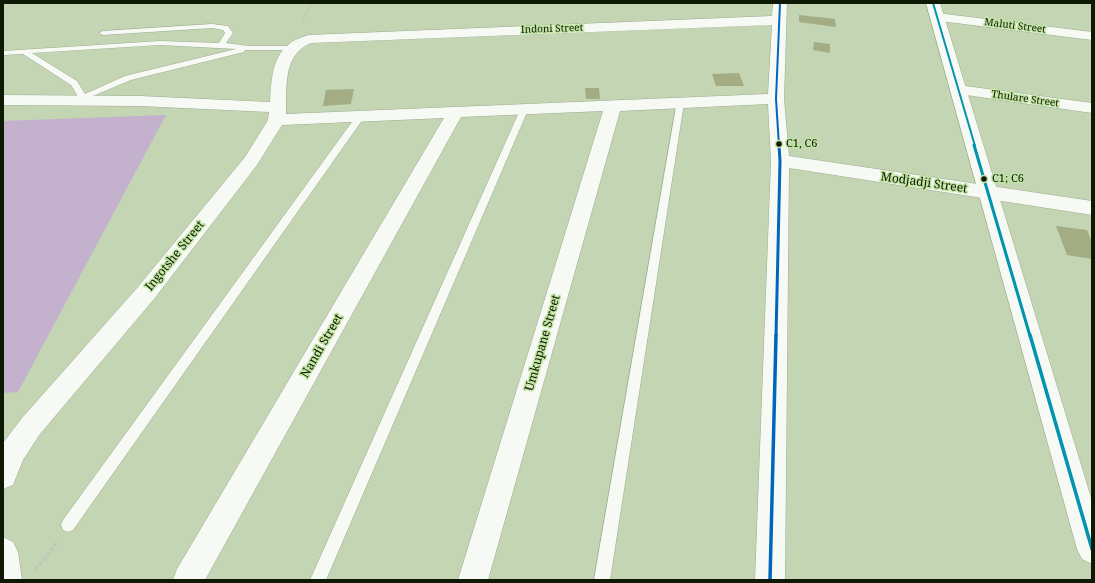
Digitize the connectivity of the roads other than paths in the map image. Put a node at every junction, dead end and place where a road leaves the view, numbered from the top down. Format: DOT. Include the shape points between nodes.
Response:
graph roads {
  1 [pos="935,10"];
  2 [pos="779,11"];
  3 [pos="103,33"];
  4 [pos="1092,36"];
  5 [pos="221,45"];
  6 [pos="249,48"];
  7 [pos="292,48"];
  8 [pos="26,53"];
  9 [pos="3,54"];
  10 [pos="958,90"];
  11 [pos="83,98"];
  12 [pos="776,99"];
  13 [pos="3,100"];
  14 [pos="680,103"];
  15 [pos="613,106"];
  16 [pos="1092,108"];
  17 [pos="524,110"];
  18 [pos="455,113"];
  19 [pos="278,114"];
  20 [pos="360,117"];
  21 [pos="780,161"];
  22 [pos="987,192"];
  23 [pos="1092,208"];
  24 [pos="3,476"];
  25 [pos="68,525"];
  26 [pos="1092,549"];
  27 [pos="3,552"];
  28 [pos="20,575"];
  29 [pos="188,580"];
  30 [pos="318,580"];
  31 [pos="473,580"];
  32 [pos="602,580"];
  33 [pos="770,580"];
  1 -- 4 [label="street, Maluti Street"];
  1 -- 10 [label="street"];
  2 -- 7 [label="street, Indoni Street" via="309,39"];
  2 -- 12 [label="street"];
  3 -- 5 [label="lane" via="212,26 225,28 229,33"];
  5 -- 6 [label="lane"];
  5 -- 8 [label="lane" via="160,43"];
  6 -- 7 [label="lane"];
  6 -- 11 [label="lane" via="128,78"];
  7 -- 19 [label="street, Ingotshe Street" via="283,60 280,73"];
  8 -- 9 [label="lane"];
  8 -- 11 [label="lane" via="74,83"];
  10 -- 16 [label="street, Thulare Street"];
  10 -- 22 [label="street"];
  11 -- 13 [label="street"];
  11 -- 19 [label="street" via="195,102"];
  12 -- 14 [label="street"];
  12 -- 21 [label="street"];
  14 -- 15 [label="street"];
  14 -- 32 [label="lane"];
  15 -- 17 [label="street"];
  15 -- 31 [label="street, Umkupane Street"];
  17 -- 18 [label="street"];
  17 -- 30 [label="lane"];
  18 -- 20 [label="street"];
  18 -- 29 [label="street, Nandi Street"];
  19 -- 20 [label="street"];
  19 -- 24 [label="street, Ingotshe Street" via="251,161 217,205 146,293 31,426 12,454"];
  20 -- 25 [label="lane"];
  21 -- 22 [label="street, Modjadji Street"];
  21 -- 33 [label="street"];
  22 -- 23 [label="street, Modjadji Street"];
  22 -- 26 [label="street"];
  27 -- 28 [label="street"];
}
